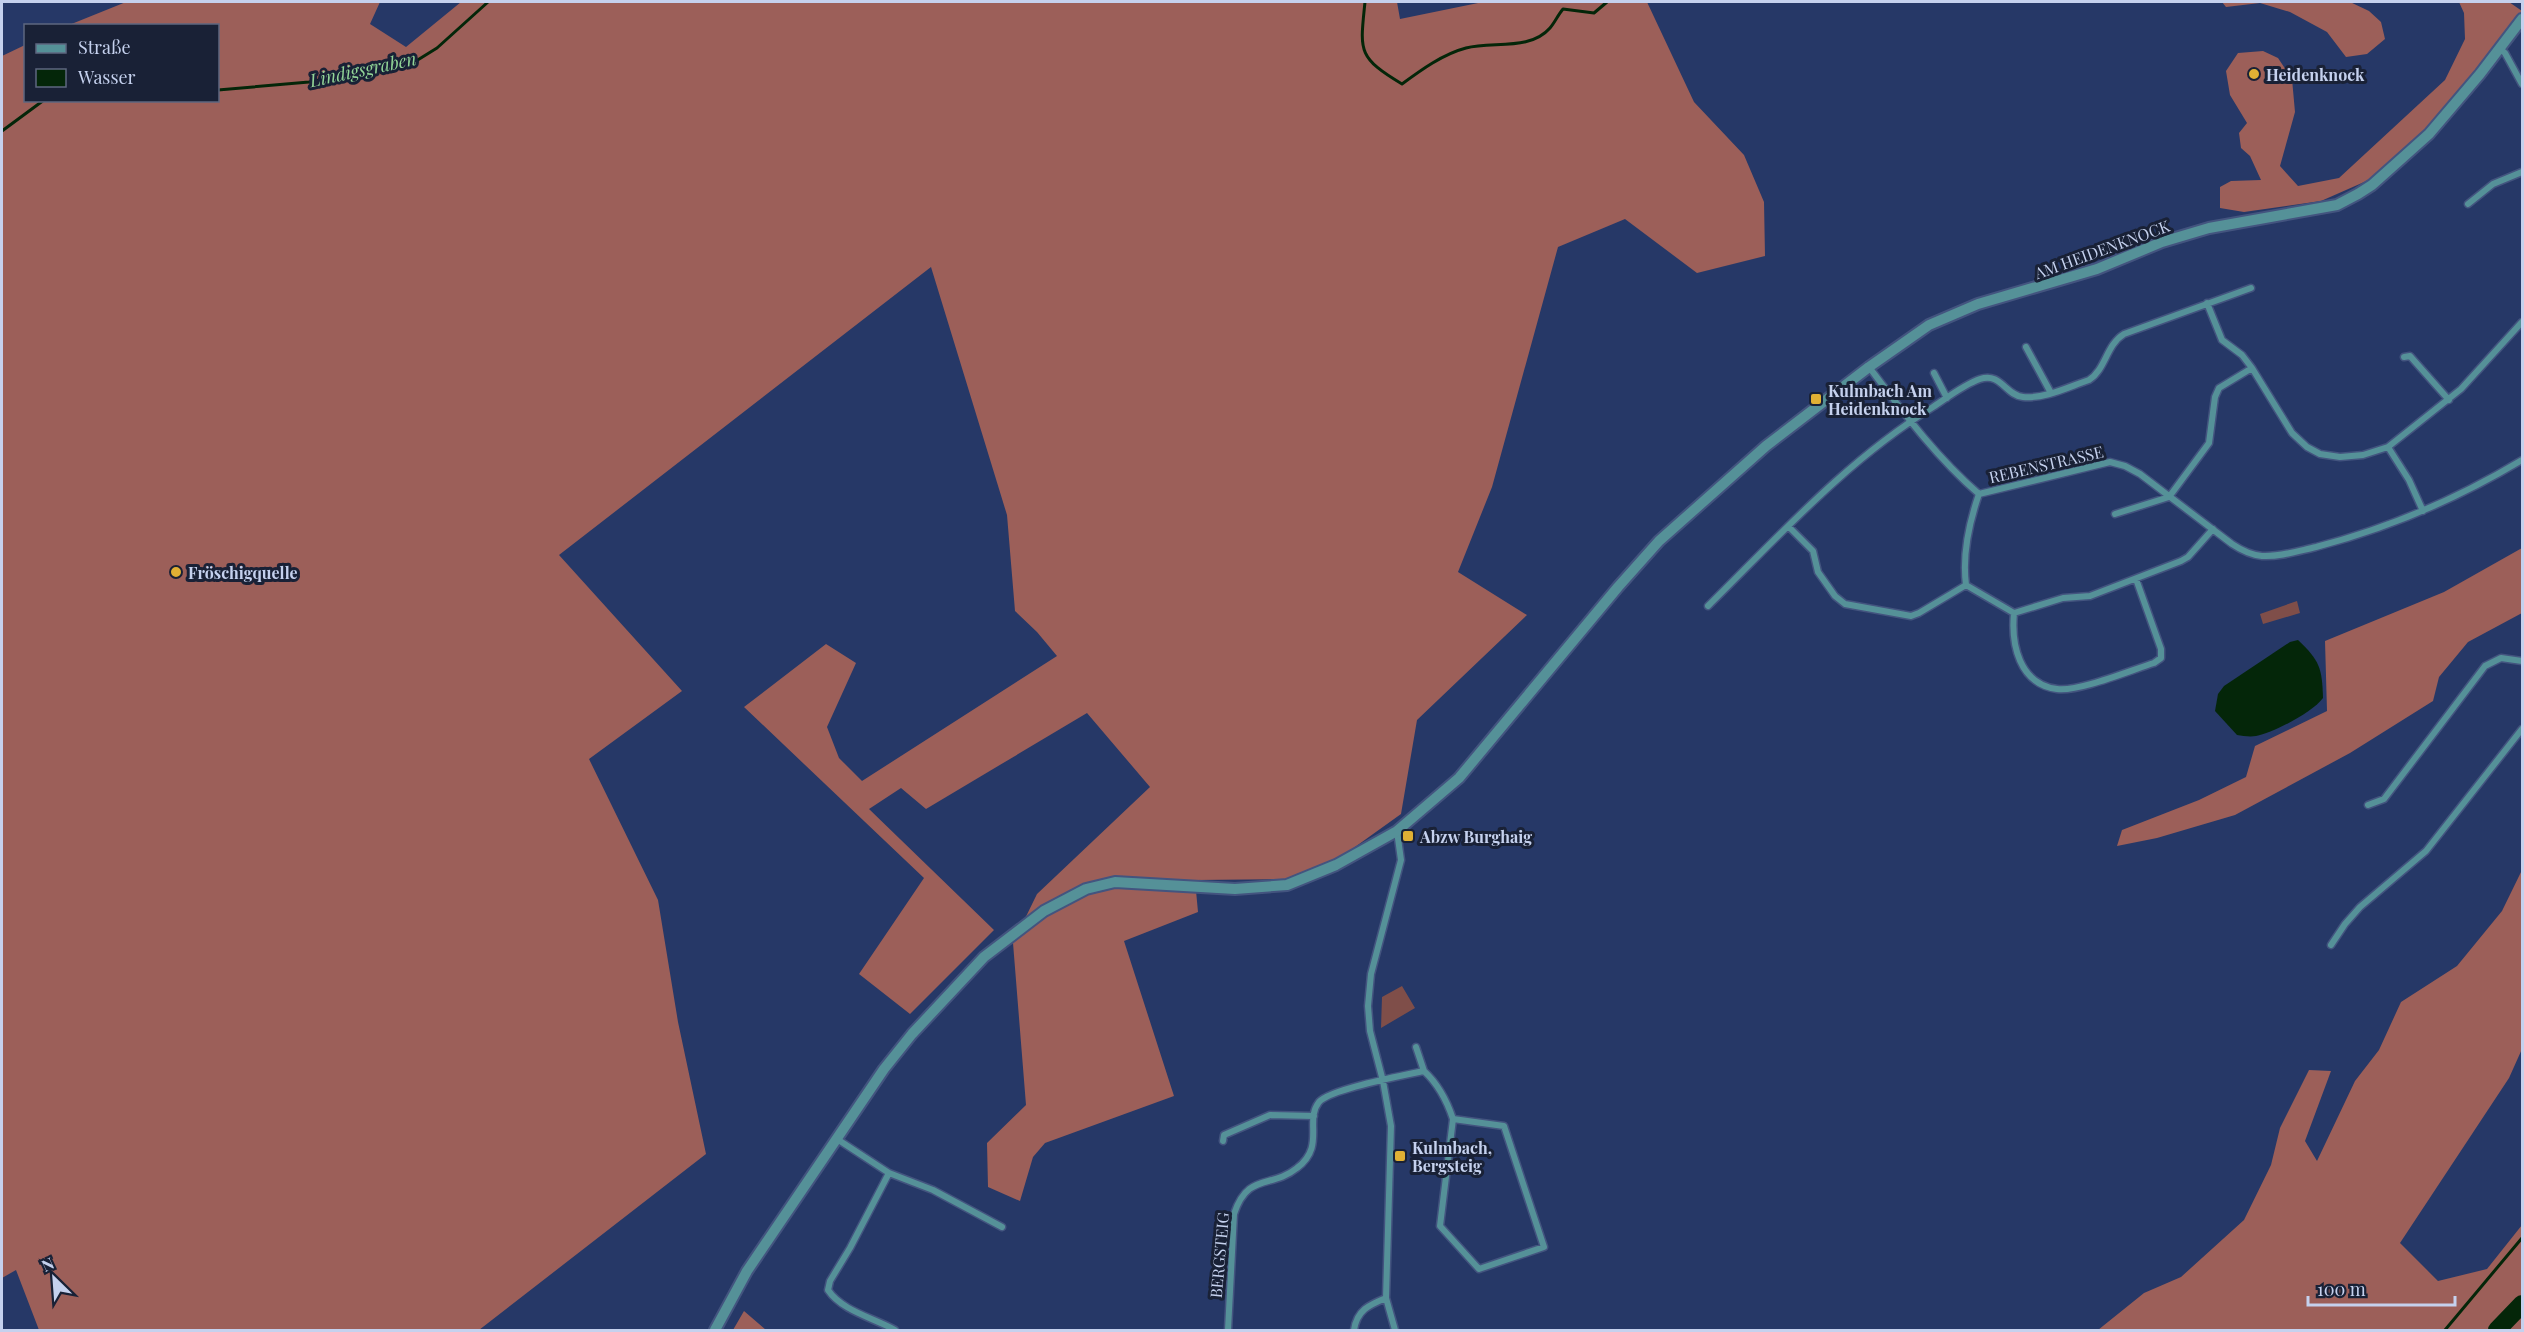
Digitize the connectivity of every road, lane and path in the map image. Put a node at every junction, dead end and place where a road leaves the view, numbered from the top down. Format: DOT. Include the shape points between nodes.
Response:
graph roads {
  1 [pos="2523,19"];
  2 [pos="2499,48"];
  3 [pos="2523,84"];
  4 [pos="2523,172"];
  5 [pos="2468,204"];
  6 [pos="2250,288"];
  7 [pos="2207,303"];
  8 [pos="2523,322"];
  9 [pos="2026,347"];
  10 [pos="2404,357"];
  11 [pos="1869,367"];
  12 [pos="2252,368"];
  13 [pos="1934,373"];
  14 [pos="2051,393"];
  15 [pos="1947,398"];
  16 [pos="2449,400"];
  17 [pos="1910,421"];
  18 [pos="2388,447"];
  19 [pos="2523,460"];
  20 [pos="1979,494"];
  21 [pos="2169,497"];
  22 [pos="2423,511"];
  23 [pos="2115,514"];
  24 [pos="1788,526"];
  25 [pos="2212,529"];
  26 [pos="2136,579"];
  27 [pos="1965,585"];
  28 [pos="1708,606"];
  29 [pos="2014,613"];
  30 [pos="2523,661"];
  31 [pos="2523,729"];
  32 [pos="2368,805"];
  33 [pos="1396,831"];
  34 [pos="2331,945"];
  35 [pos="1416,1047"];
  36 [pos="1424,1071"];
  37 [pos="1383,1081"];
  38 [pos="1314,1116"];
  39 [pos="1453,1119"];
  40 [pos="837,1139"];
  41 [pos="1223,1141"];
  42 [pos="889,1173"];
  43 [pos="1002,1227"];
  44 [pos="1386,1298"];
  45 [pos="715,1330"];
  46 [pos="895,1330"];
  47 [pos="1227,1330"];
  48 [pos="1354,1330"];
  49 [pos="1395,1330"];
  1 -- 2 [label="street, AM HEIDENKNOCK"];
  2 -- 3 [label="street"];
  2 -- 11 [label="street, AM HEIDENKNOCK" via="2429,134 2372,185 2337,205 2209,228 2162,242 2097,269 1978,304 1929,325"];
  4 -- 5 [label="street" via="2493,184"];
  6 -- 7 [label="street"];
  7 -- 12 [label="street" via="2222,340"];
  7 -- 14 [label="street" via="2124,334 2113,344 2096,376"];
  8 -- 16 [label="street"];
  9 -- 14 [label="street"];
  10 -- 16 [label="street" via="2410,356"];
  11 -- 17 [label="street, REBENSTRASSE"];
  11 -- 33 [label="street, AM HEIDENKNOCK" via="1766,446 1683,518 1618,587 1459,778"];
  12 -- 18 [label="street" via="2292,433 2307,447 2340,458"];
  12 -- 21 [label="street" via="2219,388 2209,443"];
  13 -- 15 [label="street"];
  14 -- 15 [label="street" via="2020,397 1988,377"];
  15 -- 17 [label="street"];
  16 -- 18 [label="street"];
  17 -- 20 [label="street, REBENSTRASSE"];
  17 -- 24 [label="street" via="1841,473"];
  18 -- 22 [label="street"];
  19 -- 22 [label="street, REBENSTRASSE" via="2487,482"];
  20 -- 21 [label="street, REBENSTRASSE" via="2110,462 2140,474"];
  20 -- 27 [label="street" via="1969,523"];
  21 -- 23 [label="street"];
  21 -- 25 [label="street, REBENSTRASSE"];
  22 -- 25 [label="street, REBENSTRASSE" via="2364,534 2274,556 2245,552"];
  24 -- 27 [label="street" via="1813,551 1821,579 1845,604 1911,616"];
  24 -- 28 [label="street"];
  25 -- 26 [label="street" via="2188,557"];
  26 -- 29 [label="street" via="2090,596 2063,598"];
  26 -- 29 [label="street" via="2162,649 2161,658 2073,688 2050,687 2020,663 2014,650"];
  27 -- 29 [label="street"];
  30 -- 32 [label="street" via="2501,658 2485,666 2384,799"];
  31 -- 34 [label="street" via="2426,851 2360,908"];
  33 -- 37 [label="street" via="1401,860 1371,974 1368,1006"];
  33 -- 40 [label="street, AM HEIDENKNOCK" via="1336,865 1287,885 1235,889 1115,882 1086,889 1044,911 984,957 912,1034"];
  35 -- 36 [label="street"];
  36 -- 37 [label="street"];
  36 -- 39 [label="street" via="1432,1078"];
  37 -- 38 [label="street" via="1332,1092 1319,1102"];
  37 -- 44 [label="street" via="1391,1126"];
  38 -- 41 [label="street" via="1270,1115 1224,1135"];
  38 -- 47 [label="street, BERGSTEIG" via="1312,1152 1304,1162 1295,1170 1253,1186 1239,1199 1234,1214"];
  39 -- 39 [label="street" via="1440,1226 1479,1269 1544,1247 1504,1126"];
  40 -- 42 [label="street"];
  40 -- 45 [label="street, AM HEIDENKNOCK" via="747,1271"];
  42 -- 43 [label="street" via="933,1190"];
  42 -- 46 [label="street" via="828,1290 833,1298 853,1310"];
  44 -- 48 [label="street" via="1360,1312"];
  44 -- 49 [label="street"];
}
